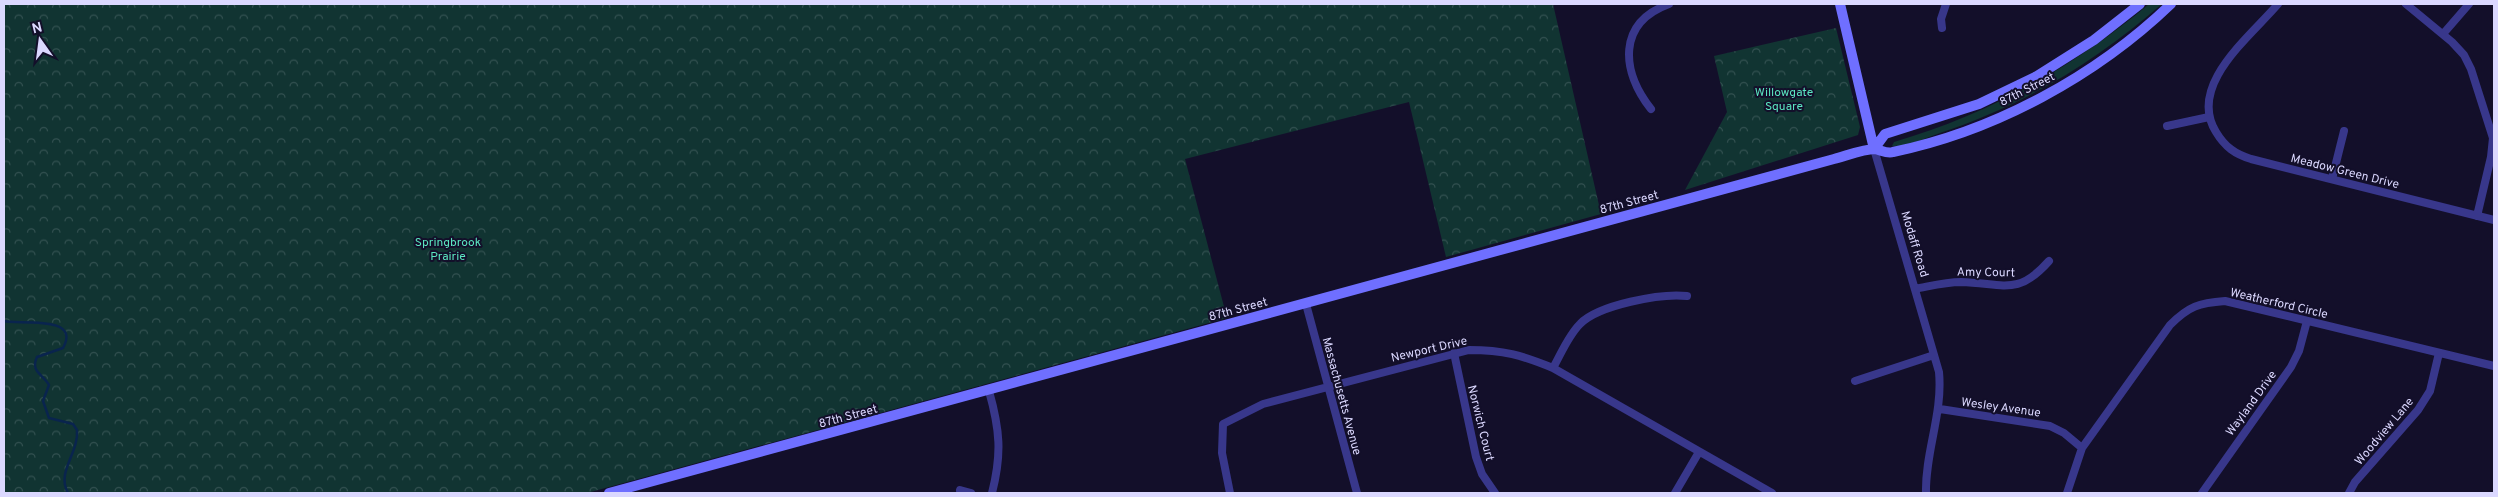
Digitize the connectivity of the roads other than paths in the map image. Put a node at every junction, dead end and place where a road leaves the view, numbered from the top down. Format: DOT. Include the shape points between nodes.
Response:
graph roads {
  1 [pos="1669,4"];
  2 [pos="1840,4"];
  3 [pos="1946,4"];
  4 [pos="2140,4"];
  5 [pos="2171,4"];
  6 [pos="2278,4"];
  7 [pos="2406,4"];
  8 [pos="2469,4"];
  9 [pos="1942,28"];
  10 [pos="2443,34"];
  11 [pos="1652,109"];
  12 [pos="2209,117"];
  13 [pos="2167,126"];
  14 [pos="2344,131"];
  15 [pos="1874,149"];
  16 [pos="2332,179"];
  17 [pos="2477,216"];
  18 [pos="2494,220"];
  19 [pos="2049,261"];
  20 [pos="1916,289"];
  21 [pos="1687,296"];
  22 [pos="1306,304"];
  23 [pos="2306,321"];
  24 [pos="1454,353"];
  25 [pos="2439,353"];
  26 [pos="1934,355"];
  27 [pos="2494,366"];
  28 [pos="1553,368"];
  29 [pos="1855,381"];
  30 [pos="1329,386"];
  31 [pos="990,391"];
  32 [pos="1940,409"];
  33 [pos="2082,448"];
  34 [pos="1699,452"];
  35 [pos="960,490"];
  36 [pos="609,493"];
  37 [pos="971,493"];
  38 [pos="992,493"];
  39 [pos="1230,493"];
  40 [pos="1357,493"];
  41 [pos="1495,493"];
  42 [pos="1676,493"];
  43 [pos="1772,493"];
  44 [pos="1926,493"];
  45 [pos="2067,493"];
  46 [pos="2202,493"];
  47 [pos="2349,493"];
  1 -- 11 [label="street" via="1642,19 1630,41 1631,72 1640,95"];
  2 -- 15 [label="street, Modaff Road"];
  3 -- 9 [label="street"];
  4 -- 15 [label="street, 87th Street" via="2094,40 2037,76 1979,104 1885,134"];
  5 -- 15 [label="street, 87th Street" via="2098,62 2029,103 1925,144 1890,153"];
  6 -- 12 [label="street" via="2218,74 2209,93"];
  7 -- 10 [label="street"];
  8 -- 10 [label="street"];
  10 -- 17 [label="street" via="2468,62 2491,128 2492,151"];
  12 -- 13 [label="street"];
  12 -- 16 [label="street, Meadow Green Drive" via="2225,146 2237,154"];
  14 -- 16 [label="street"];
  15 -- 20 [label="street, Modaff Road"];
  15 -- 22 [label="street, 87th Street"];
  16 -- 17 [label="street, Meadow Green Drive"];
  17 -- 18 [label="street, Meadow Green Drive"];
  19 -- 20 [label="street, Amy Court" via="2032,278 2012,286 1949,282"];
  20 -- 26 [label="street, Modaff Road"];
  21 -- 28 [label="street" via="1652,297 1591,316 1573,333"];
  22 -- 30 [label="street, Massachusetts Avenue"];
  22 -- 31 [label="street, 87th Street"];
  23 -- 25 [label="street, Weatherford Circle"];
  23 -- 33 [label="street, Weatherford Circle" via="2225,301 2203,303 2185,310 2170,325"];
  23 -- 46 [label="street, Wayland Drive" via="2299,351 2291,367"];
  24 -- 28 [label="street, Newport Drive" via="1499,350"];
  24 -- 30 [label="street, Newport Drive"];
  24 -- 41 [label="street, Norwich Court" via="1476,458"];
  25 -- 27 [label="street, Weatherford Circle"];
  25 -- 47 [label="street, Woodview Lane" via="2430,391 2418,410"];
  26 -- 29 [label="street"];
  26 -- 32 [label="street, Modaff Road" via="1941,390"];
  28 -- 34 [label="street, Newport Drive"];
  30 -- 39 [label="street, Newport Drive" via="1263,404 1223,424 1222,453"];
  30 -- 40 [label="street, Massachusetts Avenue"];
  31 -- 36 [label="street, 87th Street"];
  31 -- 38 [label="street" via="999,436 999,466"];
  32 -- 33 [label="street, Wesley Avenue" via="2050,426 2064,432"];
  32 -- 44 [label="street, Modaff Road"];
  33 -- 45 [label="street, Weatherford Circle"];
  34 -- 42 [label="street"];
  34 -- 43 [label="street, Newport Drive"];
  35 -- 37 [label="street"];
}
